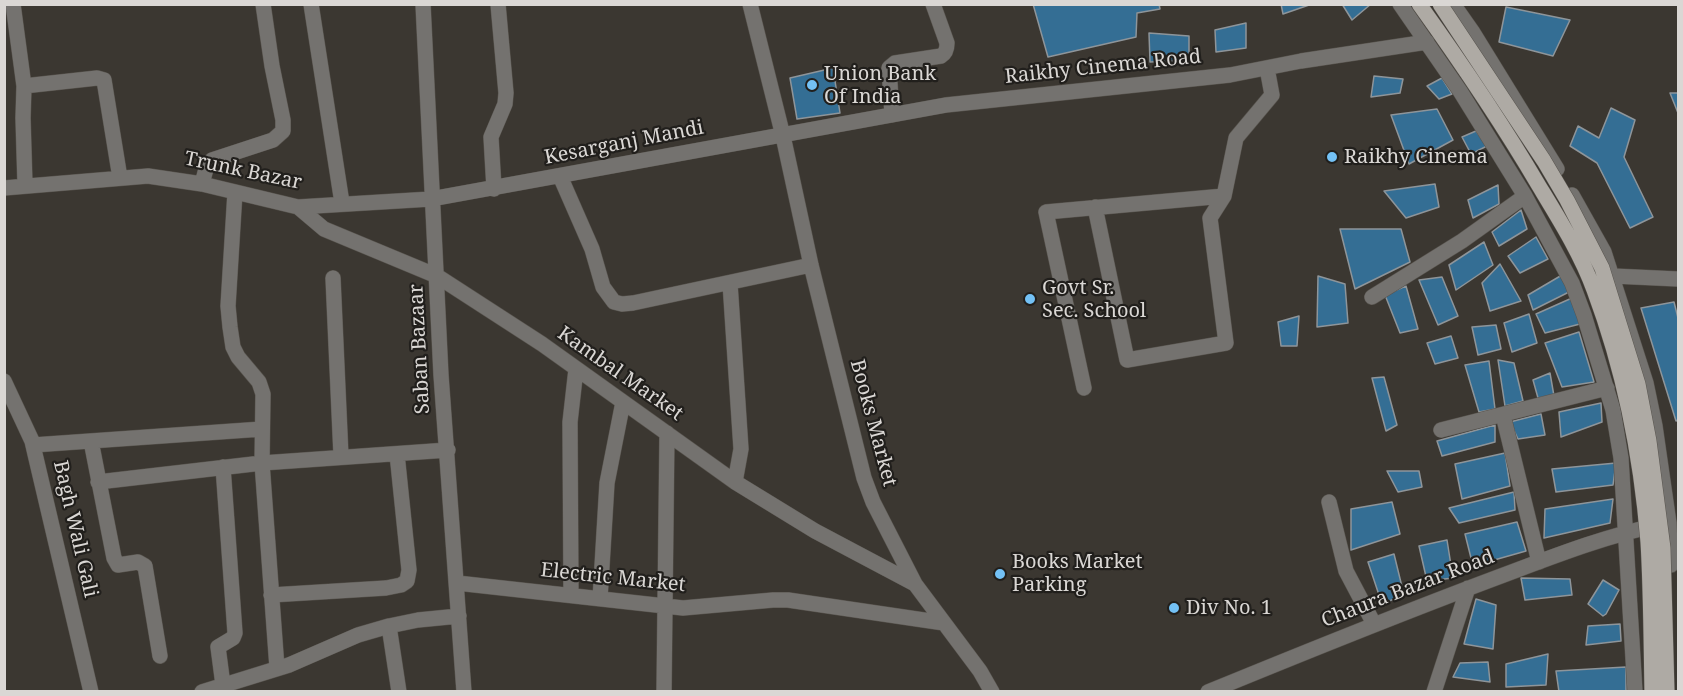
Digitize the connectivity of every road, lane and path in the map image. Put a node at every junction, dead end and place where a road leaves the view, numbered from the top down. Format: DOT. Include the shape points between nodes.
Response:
graph roads {
  1 [pos="13,4"];
  2 [pos="262,4"];
  3 [pos="311,4"];
  4 [pos="423,4"];
  5 [pos="498,4"];
  6 [pos="750,4"];
  7 [pos="933,4"];
  8 [pos="1400,4"];
  9 [pos="1419,4"];
  10 [pos="1440,4"];
  11 [pos="1453,4"];
  12 [pos="1427,42"];
  13 [pos="1267,68"];
  14 [pos="24,86"];
  15 [pos="892,115"];
  16 [pos="783,136"];
  17 [pos="560,176"];
  18 [pos="120,178"];
  19 [pos="202,184"];
  20 [pos="25,185"];
  21 [pos="4,188"];
  22 [pos="494,189"];
  23 [pos="235,192"];
  24 [pos="474,193"];
  25 [pos="1224,196"];
  26 [pos="1524,196"];
  27 [pos="431,200"];
  28 [pos="342,203"];
  29 [pos="298,207"];
  30 [pos="1095,207"];
  31 [pos="811,265"];
  32 [pos="437,276"];
  33 [pos="1613,276"];
  34 [pos="333,278"];
  35 [pos="1678,279"];
  36 [pos="730,283"];
  37 [pos="1572,283"];
  38 [pos="1372,297"];
  39 [pos="576,369"];
  40 [pos="4,381"];
  41 [pos="1084,388"];
  42 [pos="1606,388"];
  43 [pos="623,402"];
  44 [pos="1503,415"];
  45 [pos="262,429"];
  46 [pos="1442,430"];
  47 [pos="667,433"];
  48 [pos="91,441"];
  49 [pos="33,445"];
  50 [pos="448,450"];
  51 [pos="397,454"];
  52 [pos="341,456"];
  53 [pos="262,463"];
  54 [pos="223,467"];
  55 [pos="98,482"];
  56 [pos="735,482"];
  57 [pos="1329,502"];
  58 [pos="1674,522"];
  59 [pos="1626,532"];
  60 [pos="1539,562"];
  61 [pos="457,583"];
  62 [pos="915,584"];
  63 [pos="1468,588"];
  64 [pos="271,595"];
  65 [pos="571,596"];
  66 [pos="600,599"];
  67 [pos="665,607"];
  68 [pos="459,616"];
  69 [pos="944,623"];
  70 [pos="1374,624"];
  71 [pos="389,626"];
  72 [pos="160,656"];
  73 [pos="277,668"];
  74 [pos="223,685"];
  75 [pos="91,692"];
  76 [pos="202,692"];
  77 [pos="399,692"];
  78 [pos="464,692"];
  79 [pos="664,692"];
  80 [pos="992,692"];
  81 [pos="1208,692"];
  82 [pos="1434,692"];
  83 [pos="1635,692"];
  84 [pos="1652,692"];
  85 [pos="1667,692"];
  86 [pos="1674,692"];
  1 -- 14 [label="street"];
  2 -- 19 [label="street" via="283,131 273,140 212,160"];
  3 -- 28 [label="street"];
  4 -- 27 [label="street, Saban Bazaar"];
  5 -- 22 [label="street" via="506,93 491,137"];
  6 -- 16 [label="street, Books Market"];
  7 -- 15 [label="street" via="947,43 945,54 895,63 889,68"];
  8 -- 12 [label="street"];
  9 -- 84 [label="main road, bridge" via="1499,118 1576,250 1597,297 1623,381 1641,472 1648,543"];
  10 -- 85 [label="main road, bridge" via="1550,171 1602,268 1638,384 1649,441 1663,548"];
  11 -- 33 [label="street" via="1552,160 1604,252"];
  12 -- 13 [label="street, Raikhy Cinema Road"];
  12 -- 26 [label="street"];
  13 -- 15 [label="street, Raikhy Cinema Road" via="1175,82 946,105"];
  13 -- 25 [label="street" via="1272,95 1236,138"];
  14 -- 18 [label="street" via="104,80"];
  14 -- 20 [label="street"];
  15 -- 16 [label="street, Raikhy Cinema Road"];
  16 -- 17 [label="street, Kesarganj Mandi"];
  16 -- 31 [label="street, Books Market"];
  17 -- 22 [label="street, Kesarganj Mandi"];
  17 -- 36 [label="street" via="592,249 603,287 614,302 633,303"];
  18 -- 19 [label="street, Trunk Bazar" via="148,176"];
  18 -- 20 [label="street, Trunk Bazar"];
  19 -- 23 [label="street, Trunk Bazar"];
  20 -- 21 [label="street, Trunk Bazar"];
  22 -- 24 [label="street, Kesarganj Mandi"];
  23 -- 29 [label="street, Trunk Bazar"];
  23 -- 45 [label="street" via="230,327 238,357 261,388"];
  24 -- 27 [label="street, Trunk Bazar"];
  25 -- 30 [label="street"];
  25 -- 30 [label="street" via="1210,218 1226,343 1126,360"];
  26 -- 37 [label="street"];
  26 -- 38 [label="street" via="1462,241"];
  27 -- 28 [label="street, Trunk Bazar"];
  27 -- 32 [label="street, Saban Bazaar"];
  28 -- 29 [label="street, Trunk Bazar"];
  29 -- 32 [label="street, Kambal Market" via="324,229"];
  30 -- 41 [label="street" via="1046,212"];
  31 -- 36 [label="street"];
  31 -- 62 [label="street, Books Market" via="864,478"];
  32 -- 39 [label="street, Kambal Market"];
  32 -- 50 [label="street, Saban Bazaar"];
  33 -- 35 [label="street"];
  33 -- 37 [label="street"];
  33 -- 58 [label="street" via="1646,383"];
  34 -- 52 [label="street"];
  36 -- 56 [label="street" via="741,449"];
  37 -- 42 [label="street"];
  39 -- 43 [label="street, Kambal Market"];
  39 -- 65 [label="street" via="570,422"];
  40 -- 49 [label="street, Bagh Wali Gali"];
  42 -- 44 [label="street"];
  42 -- 59 [label="street" via="1621,458"];
  43 -- 47 [label="street, Kambal Market"];
  43 -- 66 [label="street" via="607,483"];
  44 -- 46 [label="street"];
  44 -- 60 [label="street"];
  45 -- 48 [label="street"];
  45 -- 53 [label="street"];
  47 -- 56 [label="street, Kambal Market"];
  47 -- 67 [label="street"];
  48 -- 49 [label="street"];
  48 -- 55 [label="street"];
  49 -- 75 [label="street, Bagh Wali Gali"];
  50 -- 51 [label="street"];
  50 -- 61 [label="street, Saban Bazaar"];
  51 -- 52 [label="street"];
  51 -- 64 [label="street" via="407,581 386,588"];
  52 -- 53 [label="street"];
  53 -- 54 [label="street"];
  53 -- 64 [label="street"];
  54 -- 55 [label="street"];
  54 -- 74 [label="street" via="235,633 218,647"];
  55 -- 72 [label="street" via="115,562 123,566 138,562 145,566"];
  56 -- 62 [label="street, Kambal Market" via="814,531"];
  57 -- 70 [label="street" via="1346,571"];
  58 -- 59 [label="street, Chaura Bazar Road"];
  58 -- 86 [label="street"];
  59 -- 60 [label="street, Chaura Bazar Road"];
  59 -- 83 [label="street"];
  60 -- 63 [label="street, Chaura Bazar Road"];
  61 -- 65 [label="street, Electric Market"];
  61 -- 68 [label="street, Saban Bazaar"];
  62 -- 69 [label="street, Books Market"];
  63 -- 70 [label="street, Chaura Bazar Road"];
  63 -- 82 [label="street"];
  64 -- 73 [label="street"];
  65 -- 66 [label="street, Electric Market"];
  66 -- 67 [label="street, Electric Market"];
  67 -- 69 [label="street, Electric Market" via="788,600"];
  67 -- 79 [label="street"];
  68 -- 71 [label="street"];
  68 -- 78 [label="street, Saban Bazaar"];
  69 -- 80 [label="street, Books Market"];
  70 -- 81 [label="street, Chaura Bazar Road"];
  71 -- 73 [label="street"];
  71 -- 77 [label="street"];
  73 -- 74 [label="street"];
  74 -- 76 [label="street"];
}
